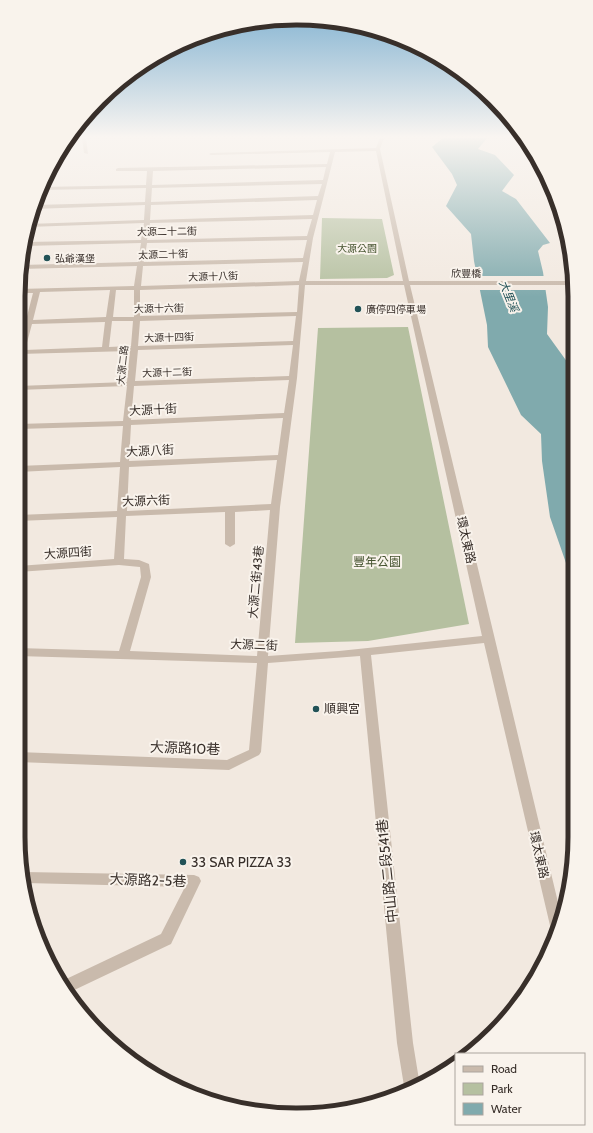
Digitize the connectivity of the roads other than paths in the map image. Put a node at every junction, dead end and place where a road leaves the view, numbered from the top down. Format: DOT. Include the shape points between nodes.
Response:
graph roads {
  1 [pos="149,191"];
  2 [pos="322,191"];
  3 [pos="387,191"];
  4 [pos="320,198"];
  5 [pos="148,204"];
  6 [pos="40,207"];
  7 [pos="315,217"];
  8 [pos="147,221"];
  9 [pos="34,225"];
  10 [pos="310,238"];
  11 [pos="144,241"];
  12 [pos="30,244"];
  13 [pos="307,260"];
  14 [pos="141,265"];
  15 [pos="27,267"];
  16 [pos="302,283"];
  17 [pos="408,283"];
  18 [pos="567,283"];
  19 [pos="137,288"];
  20 [pos="113,289"];
  21 [pos="37,291"];
  22 [pos="25,292"];
  23 [pos="300,314"];
  24 [pos="137,318"];
  25 [pos="110,319"];
  26 [pos="25,321"];
  27 [pos="29,321"];
  28 [pos="25,335"];
  29 [pos="297,343"];
  30 [pos="133,348"];
  31 [pos="105,349"];
  32 [pos="25,352"];
  33 [pos="293,378"];
  34 [pos="130,383"];
  35 [pos="25,388"];
  36 [pos="288,415"];
  37 [pos="126,423"];
  38 [pos="25,427"];
  39 [pos="282,457"];
  40 [pos="125,465"];
  41 [pos="25,469"];
  42 [pos="276,507"];
  43 [pos="230,510"];
  44 [pos="122,514"];
  45 [pos="25,518"];
  46 [pos="230,544"];
  47 [pos="119,562"];
  48 [pos="25,569"];
  49 [pos="488,639"];
  50 [pos="25,652"];
  51 [pos="365,653"];
  52 [pos="124,654"];
  53 [pos="262,660"];
  54 [pos="25,757"];
  55 [pos="28,877"];
  56 [pos="555,921"];
  57 [pos="70,985"];
  58 [pos="411,1082"];
  1 -- 5 [label="street, 大源二路"];
  2 -- 4 [label="street, 大源二街43巷"];
  3 -- 17 [label="street, 環太東路"];
  4 -- 5 [label="street"];
  4 -- 7 [label="street, 大源二街43巷"];
  5 -- 6 [label="street"];
  5 -- 8 [label="street, 大源二路"];
  7 -- 8 [label="street"];
  7 -- 10 [label="street, 大源二街43巷"];
  8 -- 9 [label="street"];
  8 -- 11 [label="street, 大源二路"];
  10 -- 11 [label="street, 大源二十二街"];
  10 -- 13 [label="street, 大源二街43巷"];
  11 -- 12 [label="street, 大源二十二街"];
  11 -- 14 [label="street, 大源二路"];
  13 -- 14 [label="street, 太源二十街"];
  13 -- 16 [label="street, 大源二街43巷"];
  14 -- 15 [label="street, 太源二十街"];
  14 -- 19 [label="street, 大源二路"];
  16 -- 17 [label="street, 大源十八街"];
  16 -- 19 [label="street, 大源十八街"];
  16 -- 23 [label="street, 大源二街43巷"];
  17 -- 18 [label="street, 欣豐橋"];
  17 -- 49 [label="street, 環太東路"];
  19 -- 20 [label="street, 大源十八街"];
  19 -- 24 [label="street, 大源二路"];
  20 -- 21 [label="street, 大源十八街"];
  20 -- 25 [label="street"];
  21 -- 22 [label="street, 大源十八街"];
  21 -- 27 [label="street"];
  23 -- 24 [label="street, 大源十六街"];
  23 -- 29 [label="street, 大源二街43巷"];
  24 -- 25 [label="street, 大源十六街"];
  24 -- 30 [label="street, 大源二路"];
  25 -- 27 [label="street, 大源十六街"];
  25 -- 31 [label="street"];
  26 -- 27 [label="street, 大源十六街"];
  27 -- 28 [label="street"];
  29 -- 30 [label="street, 大源十四街"];
  29 -- 33 [label="street, 大源二街43巷"];
  30 -- 31 [label="street, 大源十四街"];
  30 -- 34 [label="street, 大源二路"];
  31 -- 32 [label="street, 大源十四街"];
  33 -- 34 [label="street, 大源十二街"];
  33 -- 36 [label="street, 大源二街43巷"];
  34 -- 35 [label="street, 大源十二街"];
  34 -- 37 [label="street, 大源二路"];
  36 -- 37 [label="street, 大源十街"];
  36 -- 39 [label="street, 大源二街43巷"];
  37 -- 38 [label="street, 大源十街"];
  37 -- 40 [label="street, 大源二路"];
  39 -- 40 [label="street, 大源八街"];
  39 -- 42 [label="street, 大源二街43巷"];
  40 -- 41 [label="street, 大源八街"];
  40 -- 44 [label="street, 大源二路"];
  42 -- 43 [label="street, 大源六街"];
  42 -- 53 [label="street, 大源二街43巷"];
  43 -- 44 [label="street, 大源六街"];
  43 -- 46 [label="street"];
  44 -- 45 [label="street, 大源六街"];
  44 -- 47 [label="street, 大源二路"];
  47 -- 48 [label="street, 大源四街"];
  47 -- 52 [label="street, 大源四街" via="139,563 145,566 146,577"];
  49 -- 51 [label="street, 大源二街"];
  49 -- 56 [label="street, 環太東路"];
  50 -- 52 [label="street, 大源二街"];
  51 -- 53 [label="street, 大源二街"];
  51 -- 58 [label="street, 中山路二段541巷"];
  52 -- 53 [label="street, 大源二街"];
  53 -- 54 [label="street, 大源路10巷" via="255,752 229,765"];
  55 -- 57 [label="street, 大源路2-5巷" via="194,881 166,939"];
}
